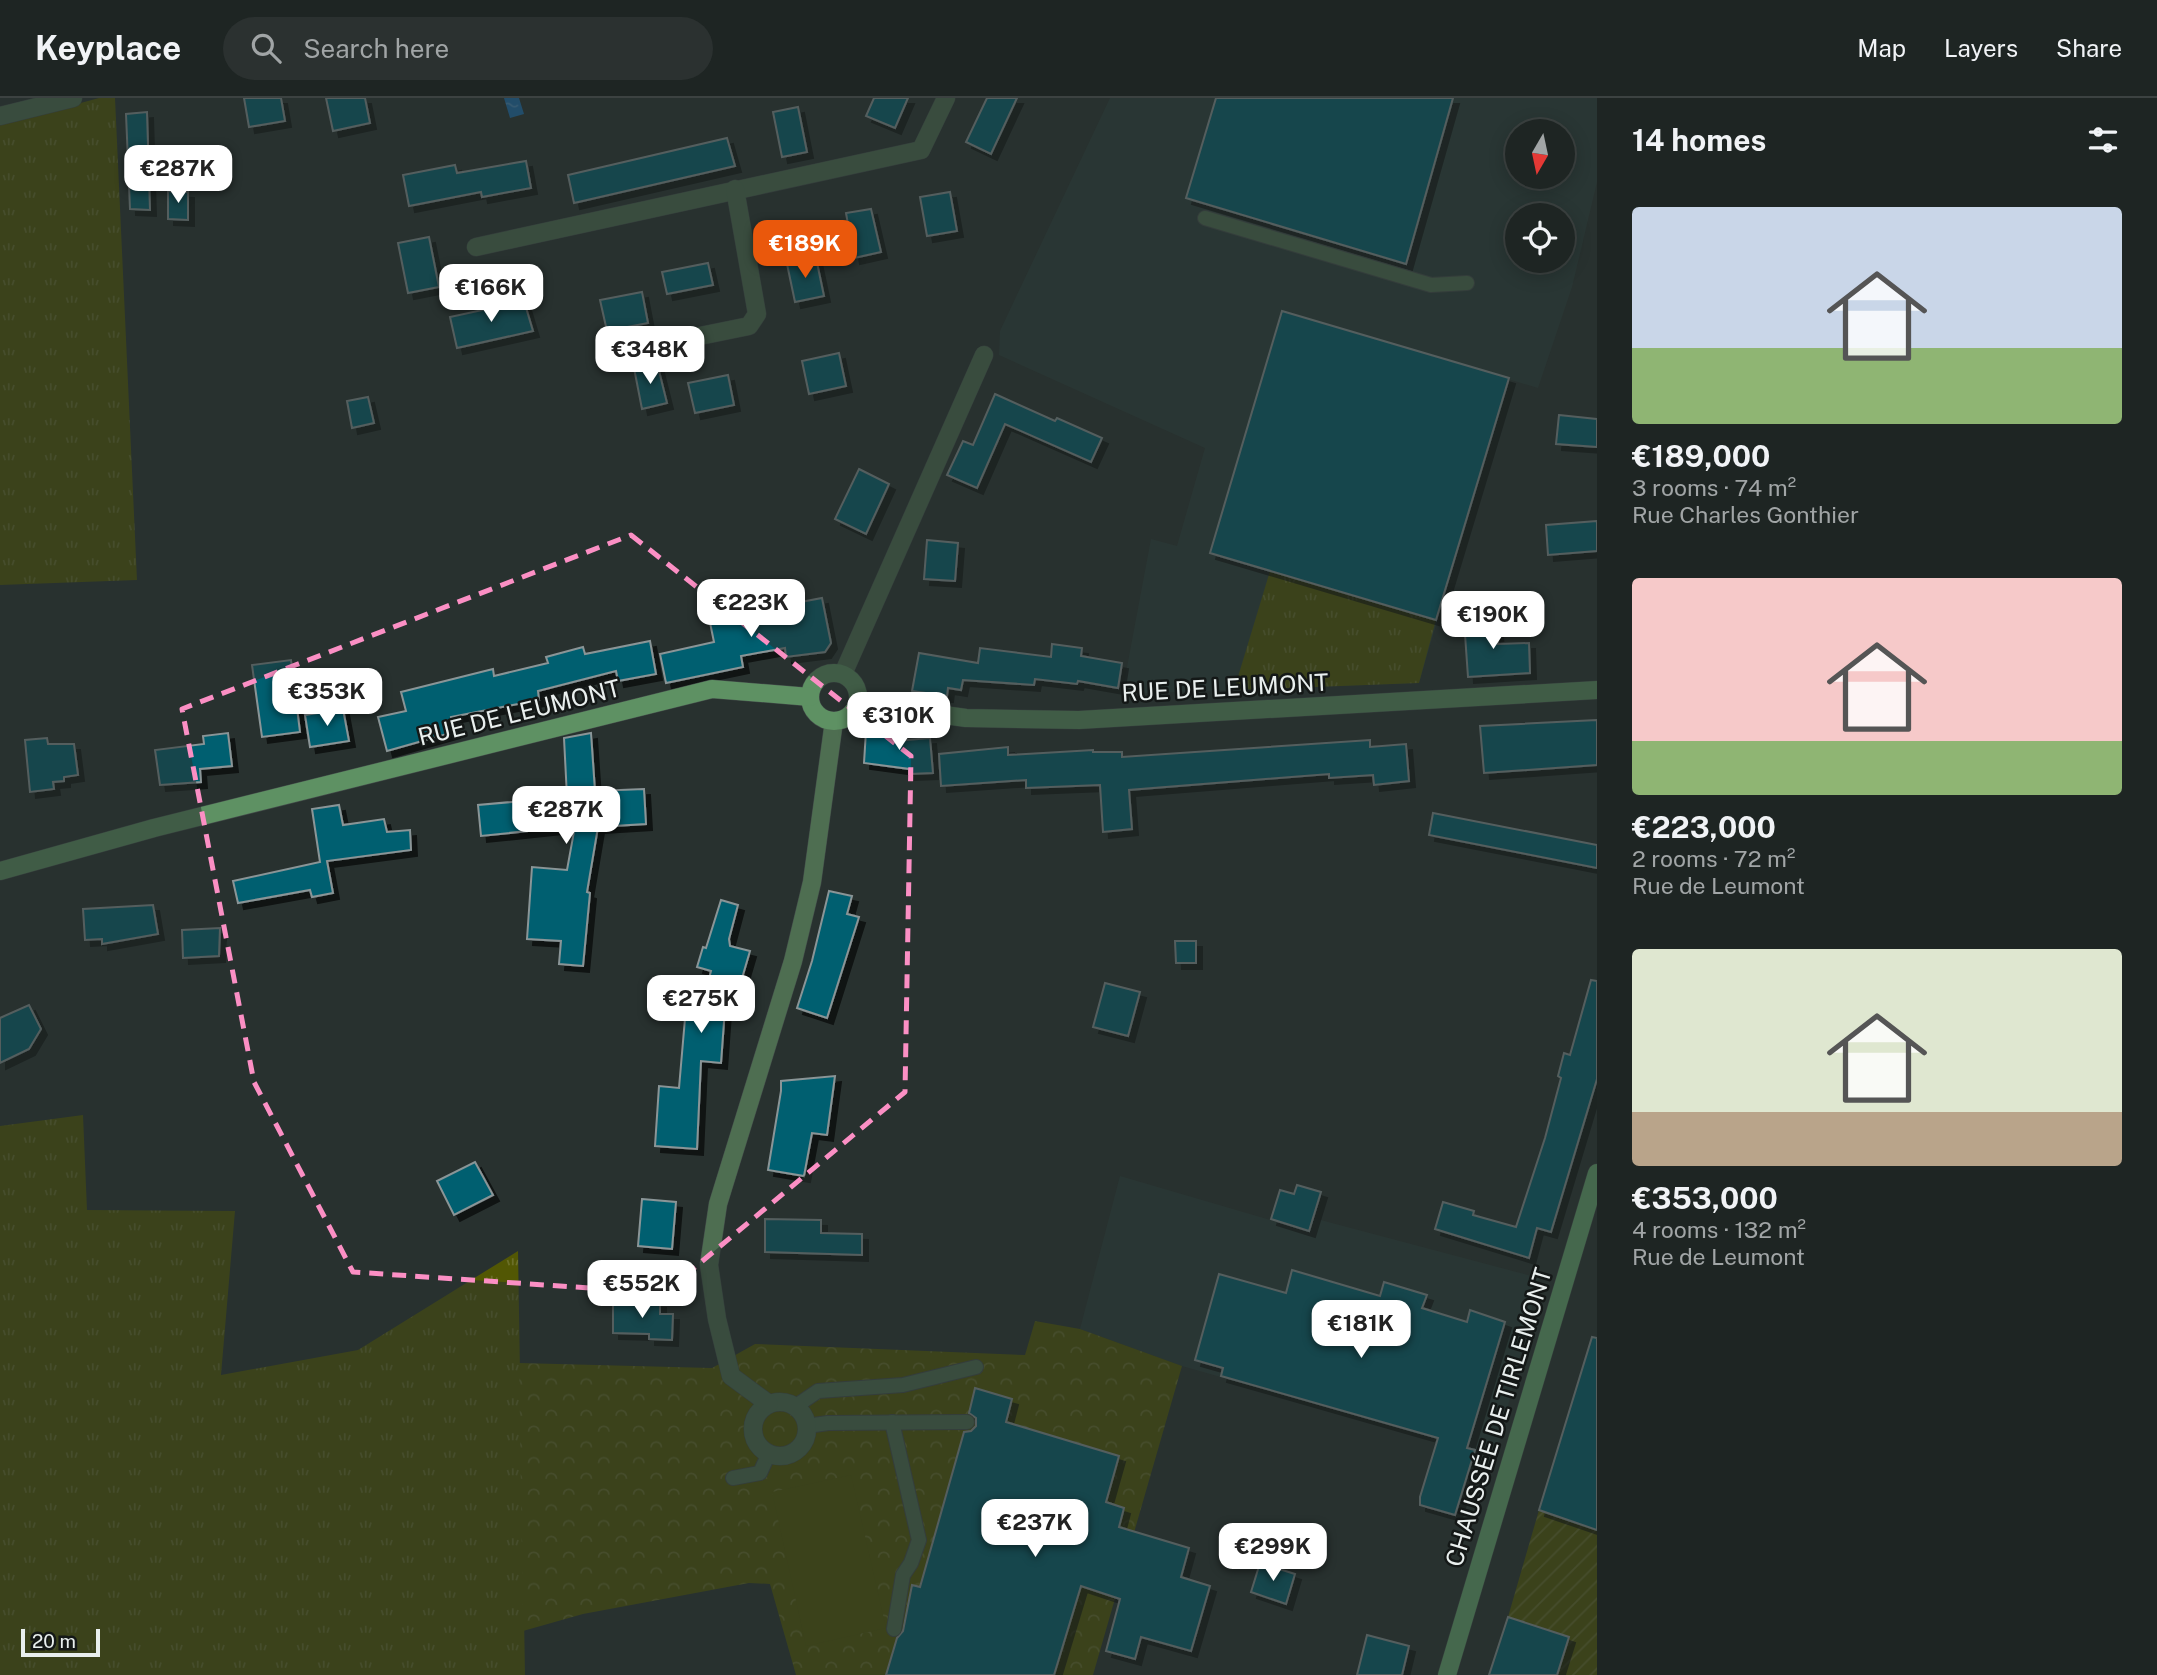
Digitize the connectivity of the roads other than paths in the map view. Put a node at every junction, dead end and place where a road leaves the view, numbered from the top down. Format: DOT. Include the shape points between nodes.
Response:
graph roads {
  1 [pos="74,98"];
  2 [pos="946,98"];
  3 [pos="0,116"];
  4 [pos="734,189"];
  5 [pos="1205,218"];
  6 [pos="476,247"];
  7 [pos="1467,283"];
  8 [pos="690,338"];
  9 [pos="984,355"];
  10 [pos="843,674"];
  11 [pos="1597,690"];
  12 [pos="810,697"];
  13 [pos="858,703"];
  14 [pos="834,721"];
  15 [pos="0,871"];
  16 [pos="1597,1173"];
  17 [pos="976,1367"];
  18 [pos="769,1404"];
  19 [pos="796,1406"];
  20 [pos="892,1422"];
  21 [pos="967,1422"];
  22 [pos="807,1426"];
  23 [pos="769,1453"];
  24 [pos="733,1478"];
  25 [pos="894,1629"];
  26 [pos="1447,1675"];
  1 -- 3 [label="street"];
  2 -- 4 [label="street" via="921,150"];
  4 -- 6 [label="street"];
  4 -- 8 [label="street" via="757,314 749,326"];
  5 -- 7 [label="lane" via="1431,285"];
  9 -- 10 [label="street"];
  10 -- 12 [label="street" via="820,677"];
  10 -- 13 [label="street" via="856,686"];
  11 -- 13 [label="street, RUE DE LEUMONT" via="1079,720 966,718"];
  12 -- 14 [label="street" via="814,711"];
  12 -- 15 [label="street, RUE DE LEUMONT" via="712,690"];
  13 -- 14 [label="street" via="849,716"];
  14 -- 18 [label="street" via="812,882 793,961 718,1204 709,1265 731,1376"];
  16 -- 26 [label="main road, CHAUSSÉE DE TIRLEMONT"];
  17 -- 19 [label="lane" via="902,1385 818,1391"];
  18 -- 19 [label="street"];
  18 -- 23 [label="street" via="754,1424 756,1441"];
  19 -- 22 [label="street"];
  20 -- 21 [label="lane"];
  20 -- 22 [label="lane"];
  20 -- 25 [label="lane" via="919,1541 904,1575"];
  22 -- 23 [label="street" via="803,1444 796,1451"];
  23 -- 24 [label="lane" via="760,1473"];
}
